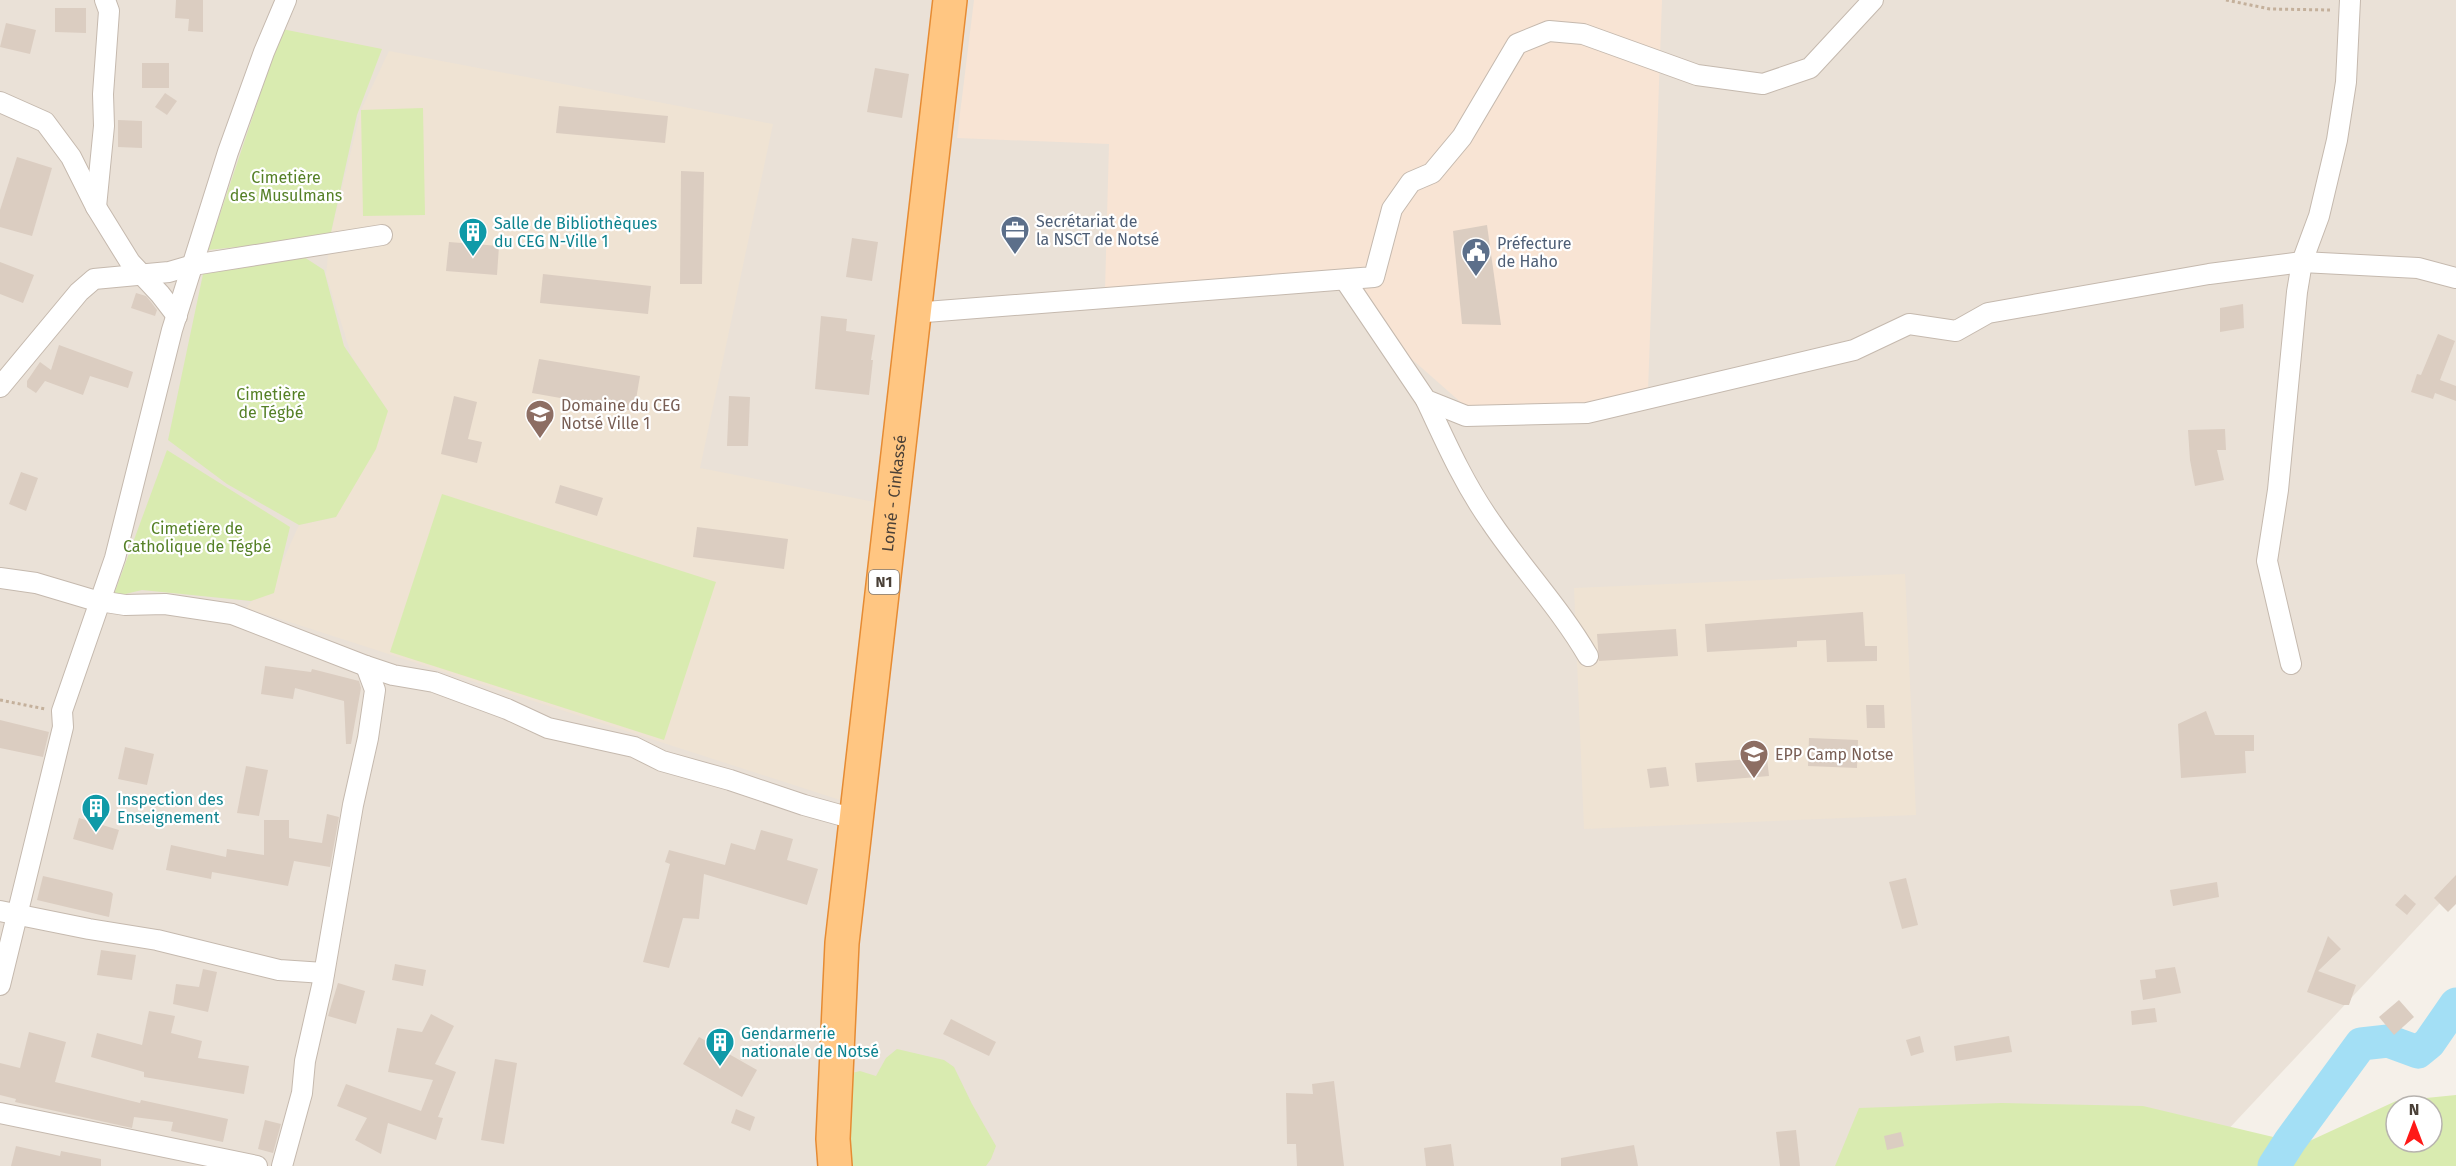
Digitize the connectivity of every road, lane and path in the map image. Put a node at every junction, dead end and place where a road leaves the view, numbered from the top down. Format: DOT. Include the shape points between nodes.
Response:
graph roads {
  1 [pos="105,0"];
  2 [pos="286,0"];
  3 [pos="950,0"];
  4 [pos="1873,0"];
  5 [pos="2226,0"];
  6 [pos="2350,5"];
  7 [pos="0,102"];
  8 [pos="96,207"];
  9 [pos="382,235"];
  10 [pos="2302,262"];
  11 [pos="193,265"];
  12 [pos="142,274"];
  13 [pos="2456,278"];
  14 [pos="1345,280"];
  15 [pos="913,313"];
  16 [pos="177,316"];
  17 [pos="0,387"];
  18 [pos="1426,400"];
  19 [pos="0,578"];
  20 [pos="102,601"];
  21 [pos="1588,656"];
  22 [pos="2291,664"];
  23 [pos="366,666"];
  24 [pos="0,700"];
  25 [pos="62,711"];
  26 [pos="858,820"];
  27 [pos="9,913"];
  28 [pos="324,973"];
  29 [pos="0,985"];
  30 [pos="0,1113"];
  31 [pos="257,1166"];
  32 [pos="282,1166"];
  33 [pos="835,1166"];
  1 -- 8 [label="street" via="108,11 104,126"];
  2 -- 11 [label="street" via="228,152"];
  3 -- 15 [label="highway, Lomé - Cinkassé / N1"];
  4 -- 14 [label="street" via="1810,68 1763,84 1696,75 1583,34 1549,31 1517,44 1462,137 1432,172 1410,182 1392,209 1374,278"];
  5 -- 6 [label="path" via="2270,9"];
  6 -- 10 [label="street" via="2346,82 2337,140 2319,216"];
  7 -- 8 [label="street" via="45,122"];
  8 -- 12 [label="street" via="130,262"];
  9 -- 11 [label="street"];
  10 -- 13 [label="street" via="2418,268"];
  10 -- 18 [label="street" via="2209,274 1988,313 1956,331 1909,324 1854,350 1587,413 1466,416"];
  10 -- 22 [label="street" via="2267,561"];
  11 -- 12 [label="street"];
  11 -- 16 [label="street"];
  12 -- 16 [label="street"];
  12 -- 17 [label="street" via="94,279"];
  14 -- 15 [label="street"];
  14 -- 18 [label="street"];
  15 -- 26 [label="highway, Lomé - Cinkassé / N1"];
  16 -- 20 [label="street"];
  18 -- 21 [label="street" via="1490,521 1571,627"];
  19 -- 20 [label="street" via="36,583"];
  20 -- 23 [label="street" via="165,604 232,614"];
  20 -- 25 [label="street"];
  23 -- 26 [label="street" via="434,682 548,728 634,747 663,761"];
  23 -- 28 [label="street" via="375,690"];
  24 -- 25 [label="path"];
  25 -- 27 [label="street" via="63,727"];
  26 -- 33 [label="highway, Lomé - Cinkassé / N1" via="842,943"];
  27 -- 28 [label="street" via="157,939 279,970"];
  27 -- 29 [label="street"];
  28 -- 32 [label="street" via="302,1093"];
  30 -- 31 [label="street"];
}
